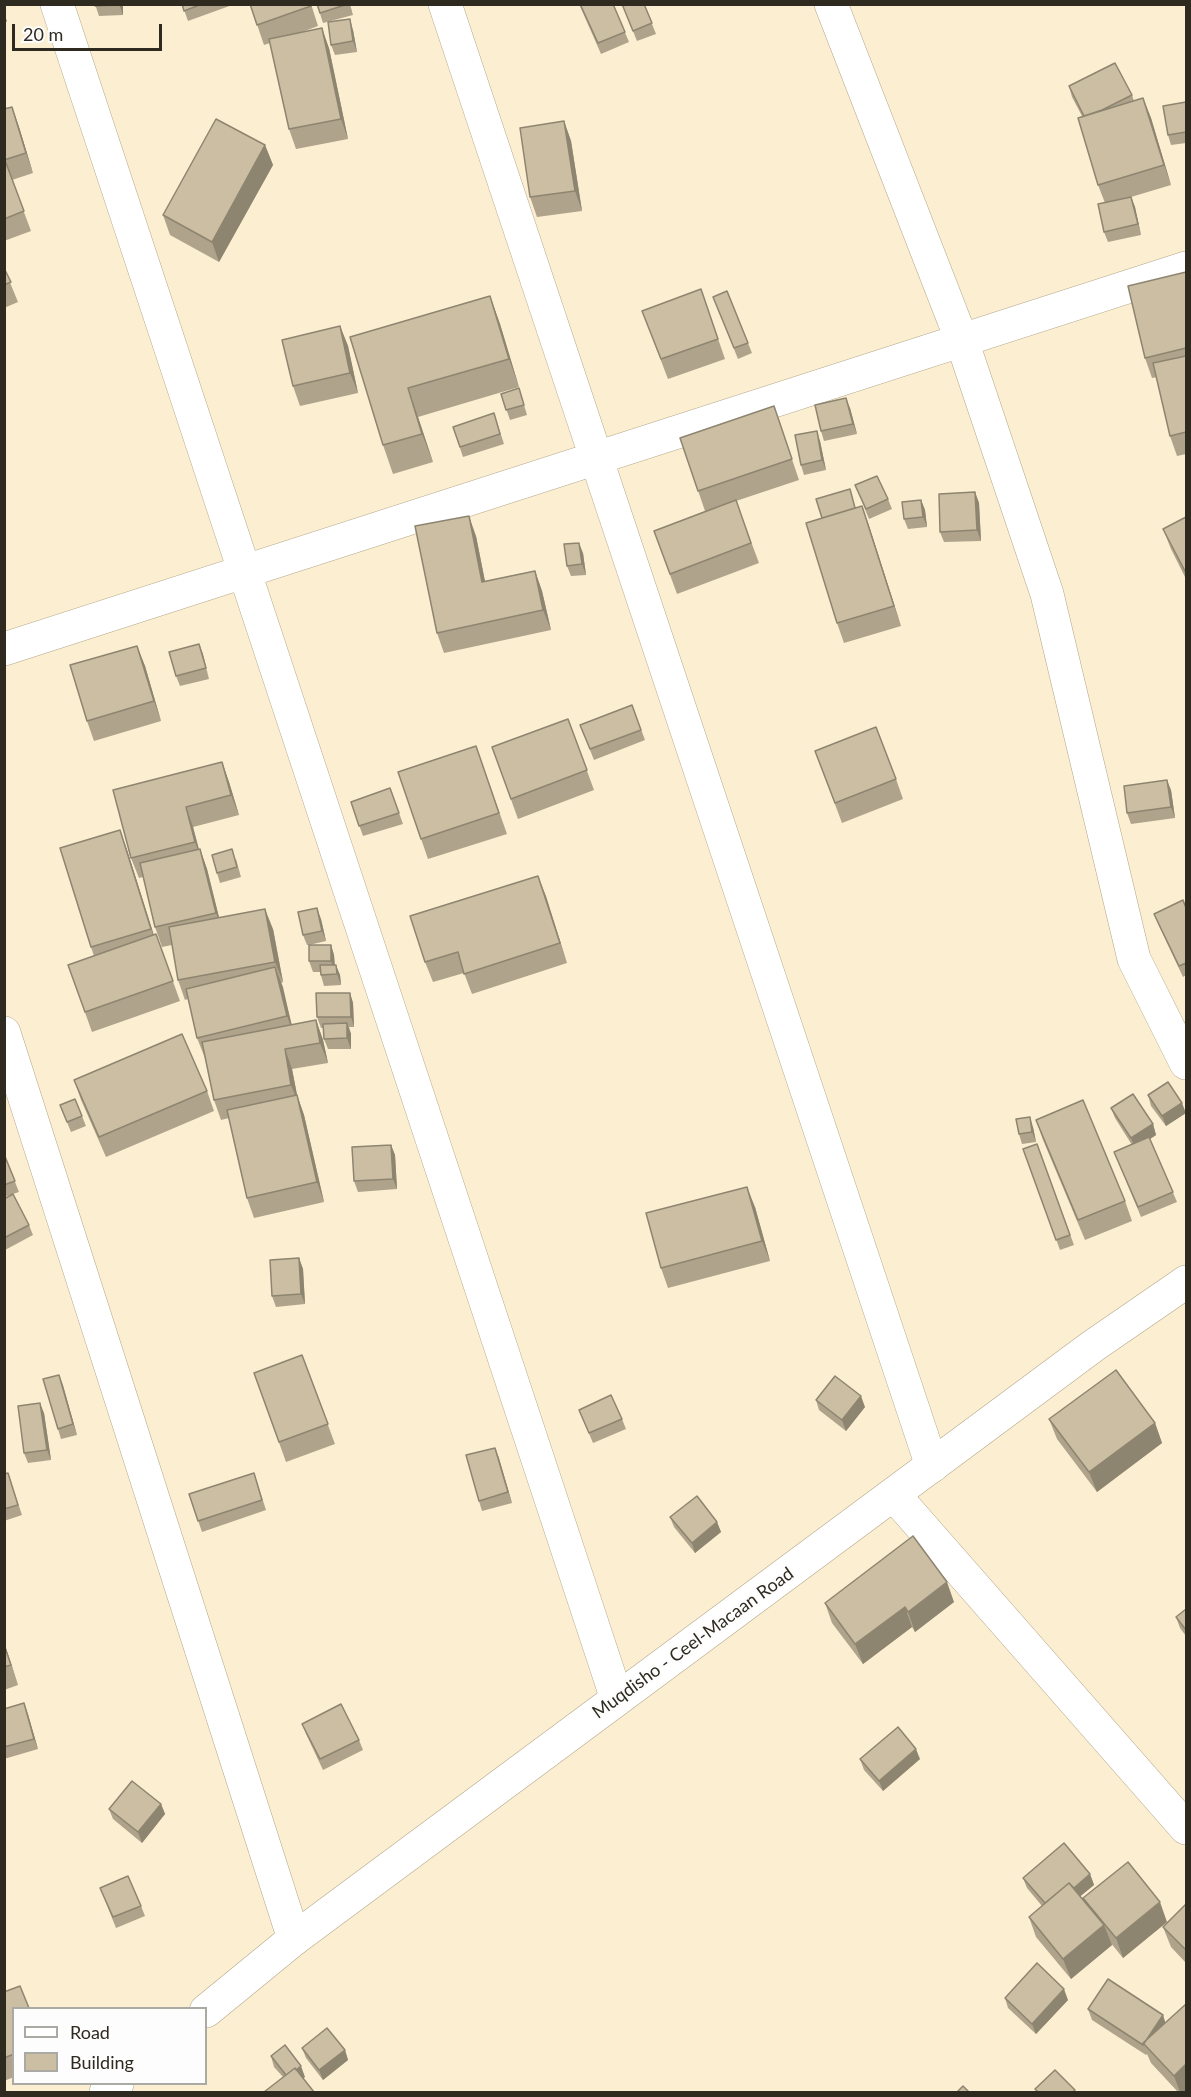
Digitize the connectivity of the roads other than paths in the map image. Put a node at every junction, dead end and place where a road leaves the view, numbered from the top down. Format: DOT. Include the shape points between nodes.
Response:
graph roads {
  1 [pos="57,4"];
  2 [pos="445,4"];
  3 [pos="831,4"];
  4 [pos="1186,268"];
  5 [pos="962,340"];
  6 [pos="596,458"];
  7 [pos="244,571"];
  8 [pos="4,649"];
  9 [pos="4,1033"];
  10 [pos="1186,1063"];
  11 [pos="1186,1282"];
  12 [pos="932,1466"];
  13 [pos="894,1495"];
  14 [pos="617,1700"];
  15 [pos="1186,1828"];
  16 [pos="294,1939"];
  17 [pos="207,2010"];
  1 -- 7 [label="street"];
  2 -- 6 [label="street"];
  3 -- 5 [label="street"];
  4 -- 5 [label="street"];
  5 -- 6 [label="street"];
  5 -- 10 [label="street" via="1047,594 1134,959"];
  6 -- 7 [label="street"];
  6 -- 12 [label="street"];
  7 -- 8 [label="street"];
  7 -- 14 [label="street"];
  9 -- 16 [label="street"];
  11 -- 12 [label="street, Muqdisho - Ceel-Macaan Road"];
  12 -- 13 [label="street, Muqdisho - Ceel-Macaan Road"];
  13 -- 14 [label="street, Muqdisho - Ceel-Macaan Road"];
  13 -- 15 [label="street"];
  14 -- 16 [label="street, Muqdisho - Ceel-Macaan Road"];
  16 -- 17 [label="street, Muqdisho - Ceel-Macaan Road"];
}
